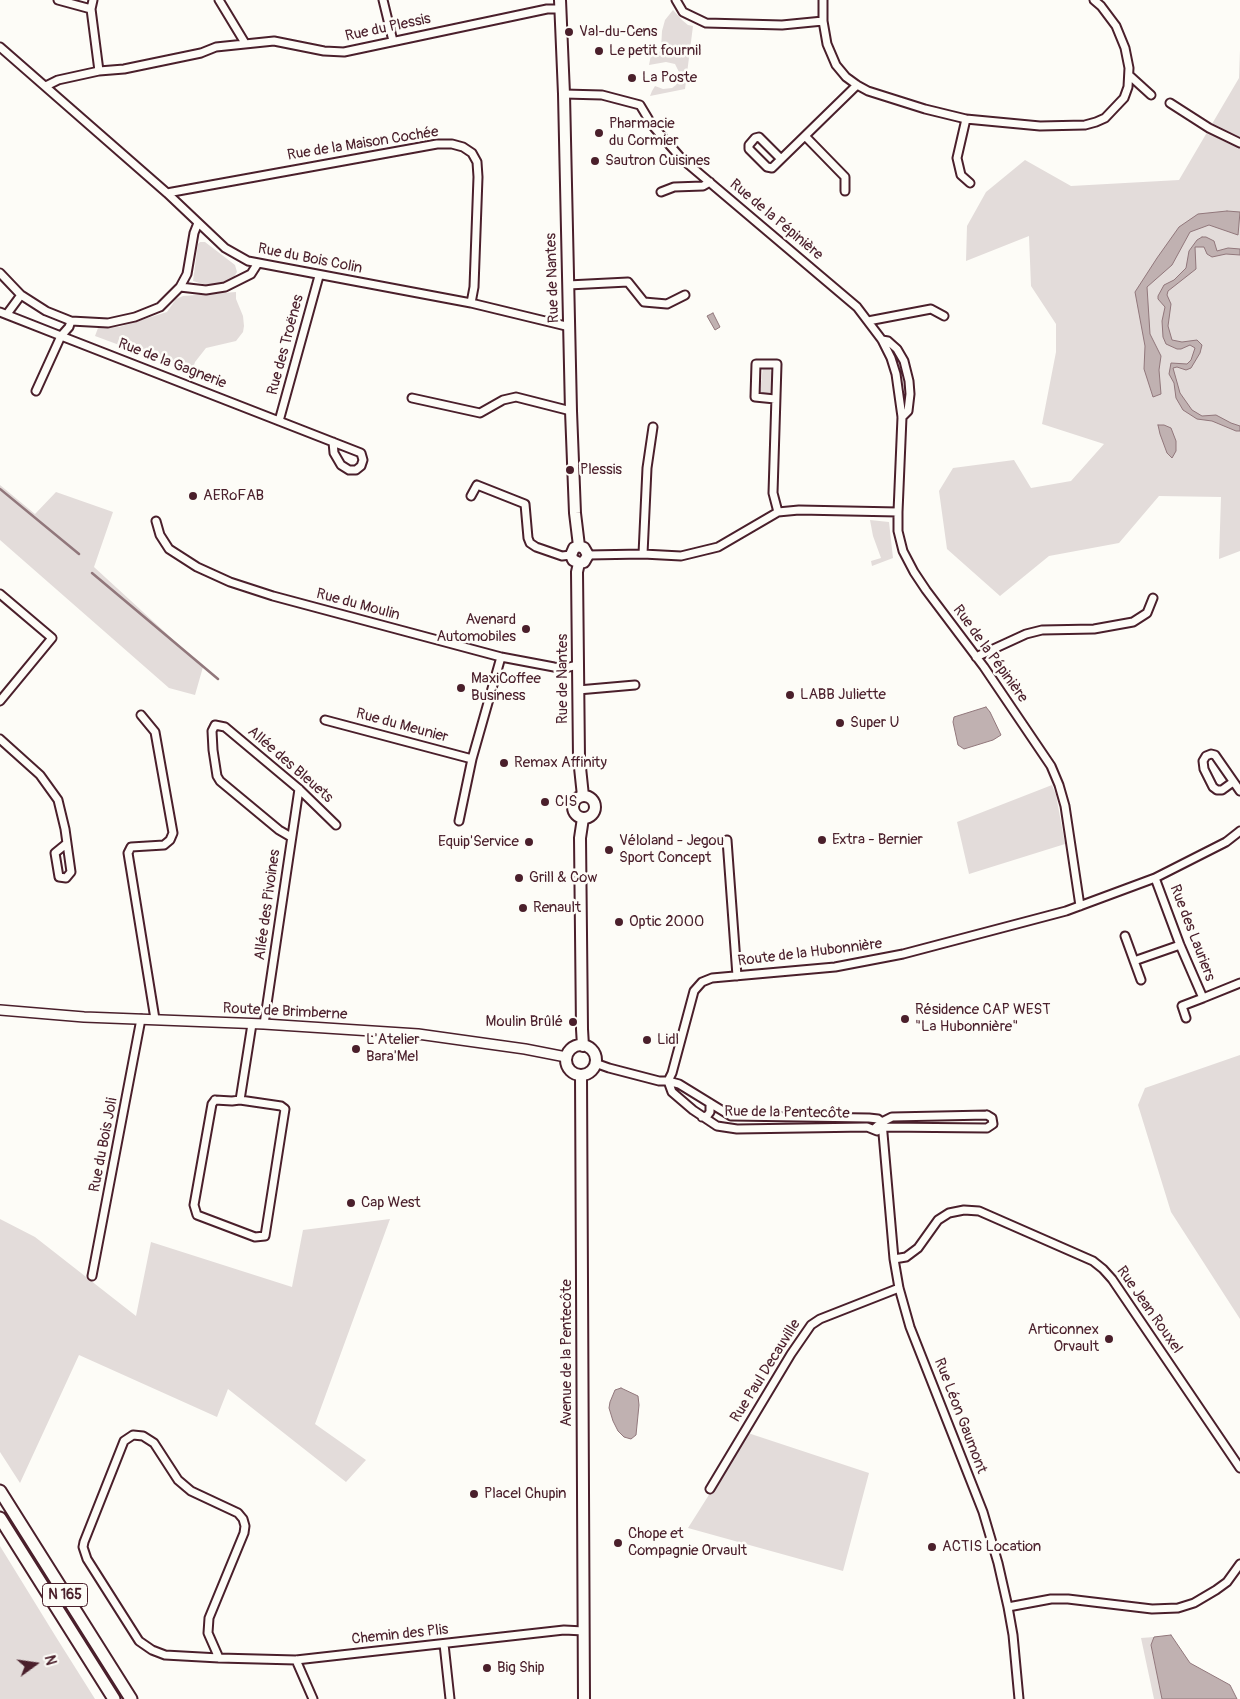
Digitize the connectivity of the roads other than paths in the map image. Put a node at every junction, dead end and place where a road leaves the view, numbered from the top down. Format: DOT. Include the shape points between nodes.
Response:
graph roads {
  1 [pos="58,0"];
  2 [pos="93,0"];
  3 [pos="219,0"];
  4 [pos="383,0"];
  5 [pos="676,0"];
  6 [pos="823,0"];
  7 [pos="1094,0"];
  8 [pos="560,4"];
  9 [pos="91,9"];
  10 [pos="823,21"];
  11 [pos="393,41"];
  12 [pos="245,43"];
  13 [pos="0,47"];
  14 [pos="99,71"];
  15 [pos="1129,75"];
  16 [pos="857,85"];
  17 [pos="46,86"];
  18 [pos="564,94"];
  19 [pos="1151,95"];
  20 [pos="1170,103"];
  21 [pos="966,119"];
  22 [pos="805,136"];
  23 [pos="1240,143"];
  24 [pos="781,159"];
  25 [pos="710,182"];
  26 [pos="970,183"];
  27 [pos="845,191"];
  28 [pos="661,192"];
  29 [pos="167,193"];
  30 [pos="198,223"];
  31 [pos="258,264"];
  32 [pos="0,273"];
  33 [pos="319,276"];
  34 [pos="568,285"];
  35 [pos="180,286"];
  36 [pos="685,294"];
  37 [pos="21,295"];
  38 [pos="471,304"];
  39 [pos="3,313"];
  40 [pos="944,316"];
  41 [pos="71,321"];
  42 [pos="868,321"];
  43 [pos="570,327"];
  44 [pos="61,336"];
  45 [pos="882,340"];
  46 [pos="36,390"];
  47 [pos="412,398"];
  48 [pos="775,399"];
  49 [pos="572,411"];
  50 [pos="902,417"];
  51 [pos="279,421"];
  52 [pos="653,427"];
  53 [pos="333,442"];
  54 [pos="471,496"];
  55 [pos="778,512"];
  56 [pos="898,512"];
  57 [pos="156,522"];
  58 [pos="579,546"];
  59 [pos="643,554"];
  60 [pos="571,555"];
  61 [pos="588,555"];
  62 [pos="579,563"];
  63 [pos="0,594"];
  64 [pos="1154,598"];
  65 [pos="501,657"];
  66 [pos="976,657"];
  67 [pos="578,666"];
  68 [pos="635,685"];
  69 [pos="578,690"];
  70 [pos="0,701"];
  71 [pos="141,714"];
  72 [pos="325,720"];
  73 [pos="0,739"];
  74 [pos="472,759"];
  75 [pos="1233,782"];
  76 [pos="299,789"];
  77 [pos="1240,791"];
  78 [pos="583,796"];
  79 [pos="583,818"];
  80 [pos="459,821"];
  81 [pos="336,825"];
  82 [pos="1240,831"];
  83 [pos="291,837"];
  84 [pos="727,840"];
  85 [pos="66,844"];
  86 [pos="1155,878"];
  87 [pos="1080,906"];
  88 [pos="1125,936"];
  89 [pos="1180,945"];
  90 [pos="1134,961"];
  91 [pos="738,976"];
  92 [pos="1141,980"];
  93 [pos="1240,983"];
  94 [pos="1203,998"];
  95 [pos="0,1010"];
  96 [pos="1186,1018"];
  97 [pos="141,1019"];
  98 [pos="155,1020"];
  99 [pos="252,1024"];
  100 [pos="264,1024"];
  101 [pos="583,1046"];
  102 [pos="566,1057"];
  103 [pos="595,1062"];
  104 [pos="581,1075"];
  105 [pos="668,1080"];
  106 [pos="240,1100"];
  107 [pos="707,1102"];
  108 [pos="695,1112"];
  109 [pos="702,1117"];
  110 [pos="880,1122"];
  111 [pos="873,1129"];
  112 [pos="884,1142"];
  113 [pos="894,1260"];
  114 [pos="92,1276"];
  115 [pos="899,1288"];
  116 [pos="1240,1468"];
  117 [pos="710,1488"];
  118 [pos="0,1491"];
  119 [pos="0,1518"];
  120 [pos="1240,1564"];
  121 [pos="1008,1607"];
  122 [pos="584,1631"];
  123 [pos="444,1644"];
  124 [pos="218,1658"];
  125 [pos="296,1660"];
  126 [pos="114,1699"];
  127 [pos="131,1699"];
  128 [pos="313,1699"];
  129 [pos="450,1699"];
  130 [pos="584,1699"];
  131 [pos="1019,1699"];
  1 -- 9 [label="street"];
  2 -- 9 [label="street"];
  3 -- 12 [label="street"];
  4 -- 11 [label="street"];
  5 -- 10 [label="street" via="682,12 706,23 782,25"];
  6 -- 10 [label="street"];
  7 -- 15 [label="street" via="1116,26"];
  8 -- 11 [label="street, Rue du Plessis"];
  8 -- 18 [label="main road, Rue de Nantes"];
  9 -- 14 [label="street"];
  10 -- 16 [label="street" via="826,44 836,65"];
  11 -- 12 [label="street, Rue du Plessis" via="336,52 274,41"];
  12 -- 14 [label="street, Rue du Plessis" via="124,69"];
  13 -- 17 [label="street, Rue du Bois Colin"];
  14 -- 17 [label="street, Rue du Plessis" via="58,80"];
  15 -- 19 [label="street"];
  15 -- 21 [label="street" via="1124,98 1114,110 1106,118 1085,125 1040,126"];
  16 -- 21 [label="street" via="925,109"];
  16 -- 22 [label="street"];
  17 -- 29 [label="street, Rue du Bois Colin"];
  18 -- 25 [label="street, Rue de la Pépinière" via="602,95 640,105 652,125 681,158"];
  18 -- 34 [label="main road, Rue de Nantes"];
  20 -- 23 [label="street"];
  21 -- 26 [label="street" via="957,158 961,175"];
  22 -- 24 [label="street"];
  22 -- 27 [label="street" via="845,177"];
  24 -- 24 [label="street" via="772,168 767,167 749,149 749,145 759,137"];
  25 -- 28 [label="street" via="703,186"];
  25 -- 42 [label="street, Rue de la Pépinière" via="844,295"];
  29 -- 30 [label="street, Rue du Bois Colin"];
  29 -- 38 [label="street, Rue de la Maison Cochée" via="437,144 463,147 477,162 478,177"];
  30 -- 31 [label="street, Rue du Bois Colin" via="225,248 248,262"];
  30 -- 35 [label="street"];
  31 -- 33 [label="street, Rue du Bois Colin"];
  31 -- 35 [label="street" via="252,274 226,287 206,290"];
  32 -- 37 [label="street"];
  33 -- 38 [label="street, Rue du Bois Colin"];
  33 -- 51 [label="street, Rue des Troënes"];
  34 -- 36 [label="street" via="628,282 644,302 668,304"];
  34 -- 43 [label="main road, Rue de Nantes"];
  35 -- 41 [label="street" via="160,307 135,317 108,323"];
  37 -- 39 [label="street"];
  37 -- 41 [label="street" via="46,311"];
  38 -- 43 [label="street, Rue du Bois Colin"];
  39 -- 44 [label="street, Rue de la Gagnerie"];
  40 -- 42 [label="street" via="931,309"];
  41 -- 44 [label="street"];
  42 -- 45 [label="street, Rue de la Pépinière"];
  43 -- 49 [label="main road, Rue de Nantes"];
  44 -- 46 [label="street"];
  44 -- 51 [label="street, Rue de la Gagnerie"];
  45 -- 50 [label="street, Rue de la Pépinière" via="896,374"];
  45 -- 50 [label="street, Rue de la Pépinière" via="888,341 904,361 910,394 908,411"];
  47 -- 49 [label="street" via="480,413 503,400 516,397"];
  48 -- 48 [label="street" via="755,397 756,364 777,364"];
  48 -- 55 [label="street" via="773,493"];
  49 -- 58 [label="main road, Rue de Nantes"];
  50 -- 56 [label="street, Rue de la Pépinière"];
  51 -- 53 [label="street, Rue de la Gagnerie"];
  52 -- 59 [label="street" via="647,468"];
  53 -- 53 [label="street, Rue de la Gagnerie" via="334,453 341,465 350,470 361,466 361,453"];
  54 -- 60 [label="street" via="477,486 525,504 530,543 562,556"];
  55 -- 56 [label="street"];
  55 -- 59 [label="street" via="718,547 681,556"];
  56 -- 66 [label="street, Rue de la Pépinière" via="898,531 914,572"];
  57 -- 65 [label="street, Rue du Moulin" via="169,549 197,567 230,582"];
  58 -- 60 [label="main road" via="572,550"];
  58 -- 61 [label="main road"];
  59 -- 61 [label="street"];
  60 -- 62 [label="main road"];
  61 -- 62 [label="main road" via="584,562"];
  62 -- 67 [label="main road, Rue de Nantes"];
  63 -- 70 [label="street" via="52,638"];
  64 -- 66 [label="street" via="1147,613 1133,622 1094,629 1042,630"];
  65 -- 67 [label="street, Rue du Moulin" via="554,667"];
  65 -- 74 [label="street"];
  66 -- 87 [label="street, Rue de la Pépinière" via="1037,743 1059,785"];
  67 -- 69 [label="main road, Rue de Nantes"];
  68 -- 69 [label="street"];
  69 -- 78 [label="main road, Rue de Nantes" via="578,758"];
  71 -- 98 [label="street" via="155,732 172,833 164,845 131,847 128,853"];
  72 -- 74 [label="street, Rue du Meunier"];
  73 -- 85 [label="street" via="40,775 58,800"];
  74 -- 80 [label="street"];
  75 -- 75 [label="street" via="1215,754 1206,756 1203,765 1213,787 1222,790"];
  75 -- 77 [label="street"];
  76 -- 81 [label="street, Allée des Bleuets"];
  76 -- 83 [label="street, Allée des Pivoines"];
  76 -- 83 [label="street, Allée des Bleuets" via="225,727 215,725 212,731 217,776"];
  78 -- 79 [label="main road" via="576,799 573,809"];
  78 -- 79 [label="main road" via="593,799 595,806 592,815"];
  79 -- 101 [label="main road" via="580,838"];
  82 -- 86 [label="street, Route de la Hubonnière" via="1226,842"];
  83 -- 100 [label="street, Allée des Pivoines"];
  84 -- 91 [label="street"];
  86 -- 87 [label="street, Route de la Hubonnière"];
  86 -- 89 [label="street, Rue des Lauriers"];
  87 -- 91 [label="street, Route de la Hubonnière" via="903,954 835,967"];
  88 -- 90 [label="street"];
  89 -- 90 [label="street"];
  89 -- 94 [label="street, Rue des Lauriers"];
  90 -- 92 [label="street"];
  91 -- 105 [label="street, Route de la Hubonnière" via="712,978 702,982 694,991"];
  93 -- 94 [label="street, Rue des Lauriers"];
  94 -- 96 [label="street, Rue des Lauriers" via="1182,1006"];
  95 -- 97 [label="street, Route de Brimberne"];
  97 -- 98 [label="street, Route de Brimberne"];
  97 -- 114 [label="street, Rue du Bois Joli"];
  98 -- 99 [label="street, Route de Brimberne"];
  99 -- 100 [label="street, Route de Brimberne"];
  99 -- 106 [label="street"];
  100 -- 102 [label="street, Route de Brimberne" via="418,1034"];
  101 -- 102 [label="main road" via="574,1047"];
  101 -- 103 [label="main road" via="591,1050"];
  102 -- 104 [label="main road" via="569,1070"];
  103 -- 104 [label="main road" via="592,1070"];
  103 -- 105 [label="street" via="659,1081"];
  104 -- 122 [label="main road, Avenue de la Pentecôte"];
  105 -- 107 [label="street, Rue de la Pentecôte"];
  105 -- 108 [label="street, Rue de la Pentecôte" via="672,1092"];
  106 -- 106 [label="street" via="285,1109 265,1236 255,1237 197,1215 194,1205 212,1104 215,1100"];
  107 -- 108 [label="street" via="697,1102"];
  107 -- 109 [label="street" via="710,1112"];
  107 -- 110 [label="street, Rue de la Pentecôte" via="731,1116"];
  108 -- 109 [label="street, Rue de la Pentecôte"];
  109 -- 111 [label="street, Rue de la Pentecôte" via="717,1126 738,1129"];
  110 -- 110 [label="street, Rue de la Pentecôte" via="987,1128 993,1124 987,1115 892,1117"];
  110 -- 111 [label="street, Rue de la Pentecôte"];
  110 -- 112 [label="street, Rue Léon Gaumont"];
  111 -- 112 [label="street"];
  112 -- 113 [label="street, Rue Léon Gaumont"];
  113 -- 115 [label="street, Rue Léon Gaumont"];
  113 -- 116 [label="street, Rue Jean Rouxel" via="906,1257 918,1248 938,1220 964,1210 979,1211 1093,1261 1112,1279"];
  115 -- 117 [label="street, Rue Paul Decauville" via="811,1324"];
  115 -- 121 [label="street, Rue Léon Gaumont" via="910,1327 983,1512"];
  118 -- 127 [label="highway, N 165"];
  119 -- 126 [label="highway, N 165"];
  120 -- 121 [label="street" via="1227,1582 1216,1590 1178,1608 1152,1609 1052,1599"];
  121 -- 131 [label="street, Rue Léon Gaumont"];
  122 -- 123 [label="street, Chemin des Plis" via="564,1630"];
  122 -- 130 [label="main road, Avenue de la Pentecôte"];
  123 -- 125 [label="street, Chemin des Plis"];
  123 -- 129 [label="street"];
  124 -- 124 [label="street, Chemin des Plis" via="208,1633 209,1618 244,1533 243,1519 238,1512 191,1491 178,1480 154,1443 143,1436 133,1435 124,1441 84,1542 87,1559 139,1641 165,1655"];
  124 -- 125 [label="street, Chemin des Plis"];
  125 -- 128 [label="street"];
}
